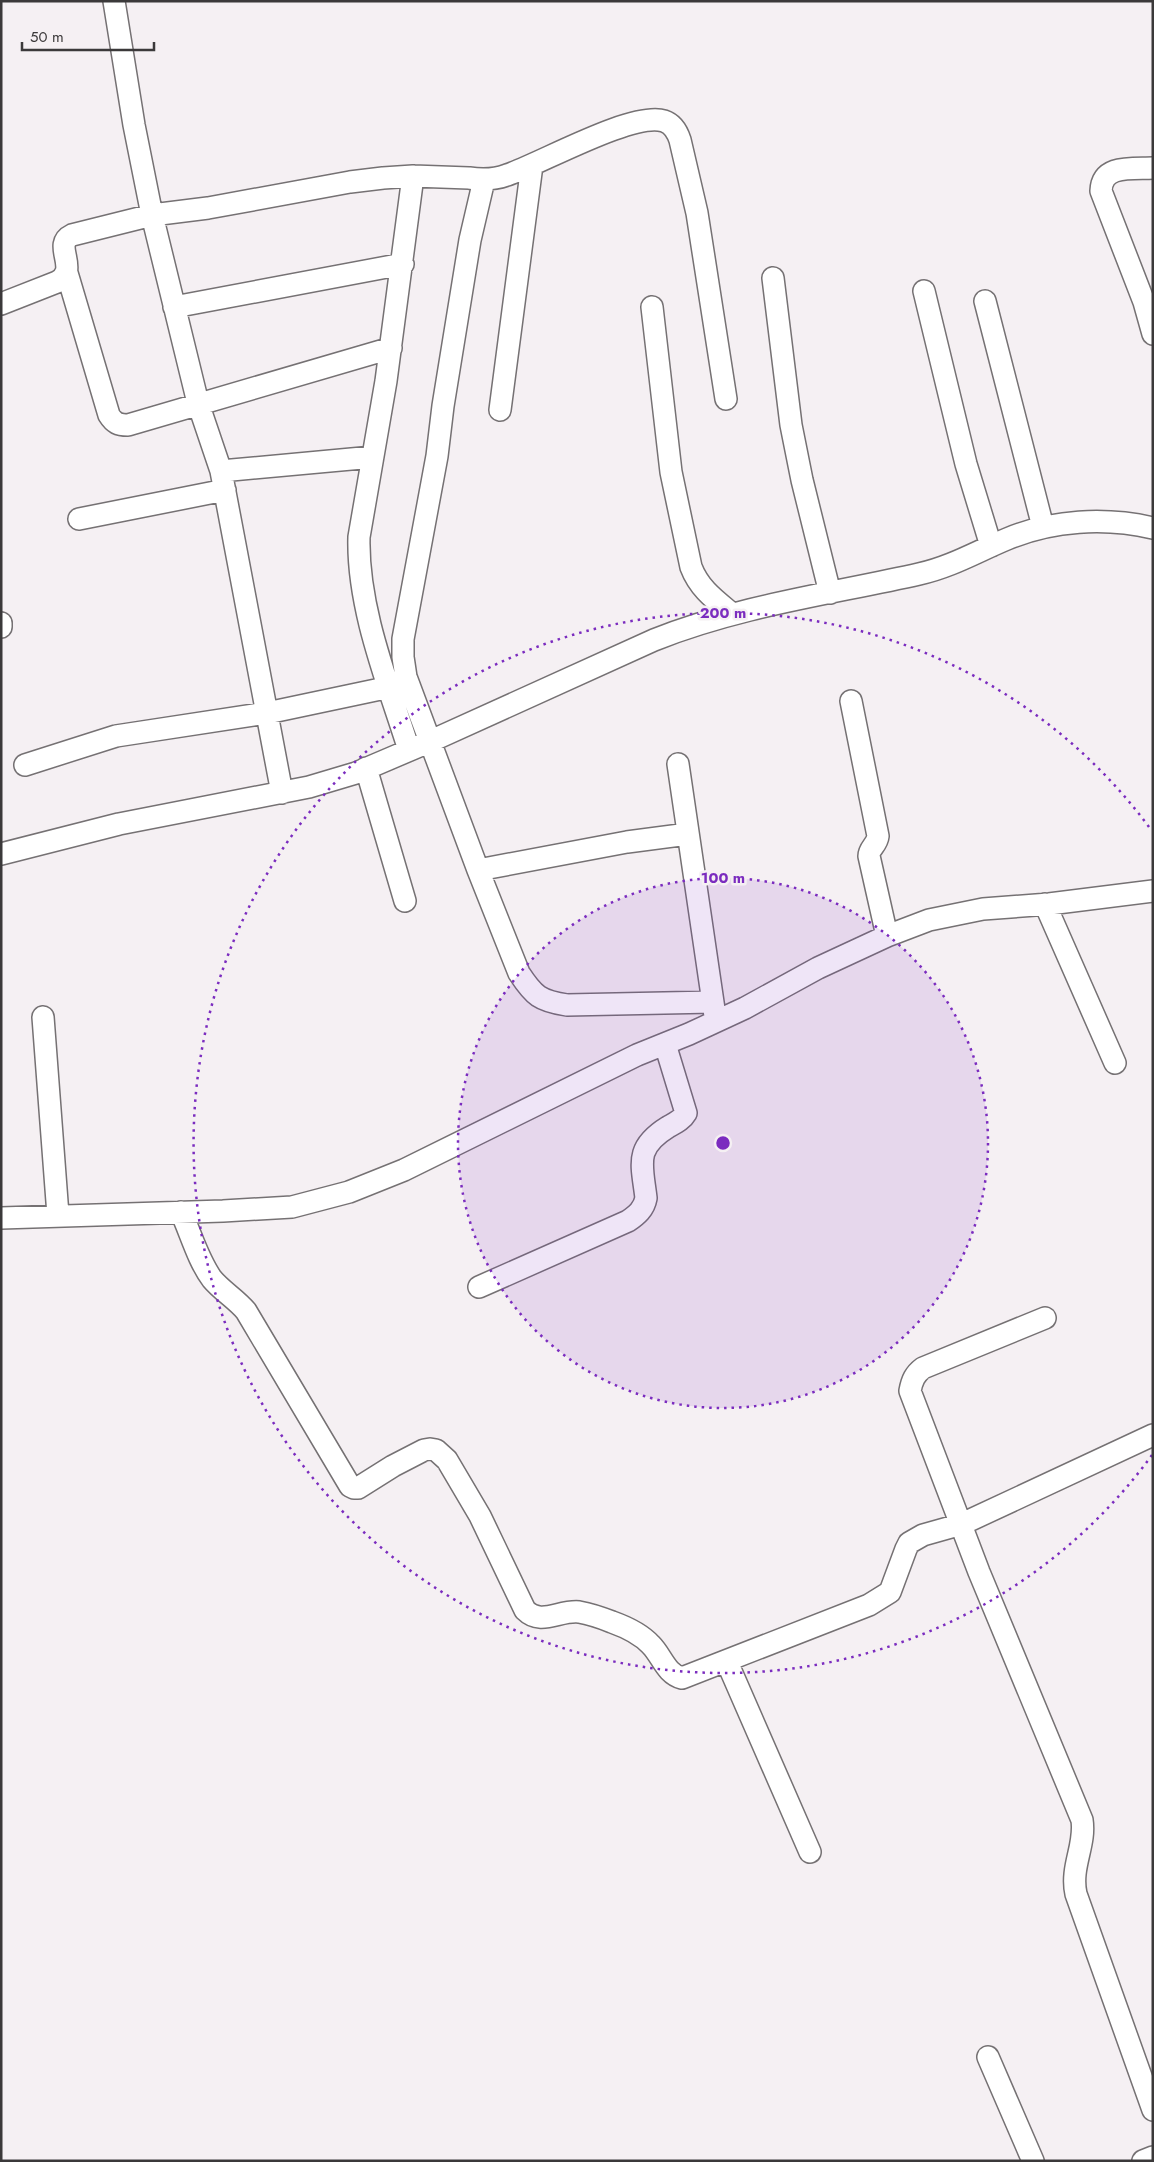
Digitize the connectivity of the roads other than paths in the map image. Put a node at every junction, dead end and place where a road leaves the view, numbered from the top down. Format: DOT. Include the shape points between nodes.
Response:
graph roads {
  1 [pos="114,1"];
  2 [pos="532,165"];
  3 [pos="1153,168"];
  4 [pos="413,176"];
  5 [pos="477,179"];
  6 [pos="152,216"];
  7 [pos="402,264"];
  8 [pos="67,273"];
  9 [pos="773,278"];
  10 [pos="924,291"];
  11 [pos="985,301"];
  12 [pos="1,304"];
  13 [pos="174,307"];
  14 [pos="652,308"];
  15 [pos="1153,334"];
  16 [pos="391,348"];
  17 [pos="726,399"];
  18 [pos="198,403"];
  19 [pos="500,410"];
  20 [pos="373,457"];
  21 [pos="223,481"];
  22 [pos="79,519"];
  23 [pos="1043,527"];
  24 [pos="1153,528"];
  25 [pos="991,546"];
  26 [pos="830,593"];
  27 [pos="731,613"];
  28 [pos="390,687"];
  29 [pos="851,701"];
  30 [pos="267,713"];
  31 [pos="420,746"];
  32 [pos="678,764"];
  33 [pos="25,765"];
  34 [pos="366,768"];
  35 [pos="282,793"];
  36 [pos="688,834"];
  37 [pos="1,854"];
  38 [pos="478,870"];
  39 [pos="1153,891"];
  40 [pos="405,900"];
  41 [pos="1045,904"];
  42 [pos="887,936"];
  43 [pos="714,1011"];
  44 [pos="43,1017"];
  45 [pos="665,1044"];
  46 [pos="1115,1063"];
  47 [pos="181,1212"];
  48 [pos="58,1215"];
  49 [pos="1,1218"];
  50 [pos="479,1287"];
  51 [pos="1045,1318"];
  52 [pos="1153,1434"];
  53 [pos="962,1524"];
  54 [pos="727,1662"];
  55 [pos="810,1852"];
  56 [pos="988,2057"];
  57 [pos="1153,2110"];
  58 [pos="1153,2158"];
  59 [pos="1033,2161"];
  60 [pos="1143,2161"];
  1 -- 6 [label="street"];
  2 -- 5 [label="street" via="507,176"];
  2 -- 17 [label="street" via="596,136 643,120 663,120 671,124 680,140 697,214"];
  2 -- 19 [label="street"];
  3 -- 15 [label="street" via="1113,171 1101,183 1101,191"];
  4 -- 5 [label="street"];
  4 -- 6 [label="street" via="350,182"];
  4 -- 7 [label="street"];
  5 -- 31 [label="street" via="438,456 403,639 402,657"];
  6 -- 8 [label="street" via="68,236 64,246"];
  6 -- 13 [label="street"];
  7 -- 13 [label="street"];
  7 -- 16 [label="street"];
  8 -- 12 [label="street" via="57,282"];
  8 -- 18 [label="street" via="113,422 128,424"];
  9 -- 26 [label="street" via="791,425"];
  10 -- 25 [label="street" via="966,464"];
  11 -- 23 [label="street"];
  13 -- 18 [label="street"];
  14 -- 27 [label="street" via="671,472 691,567 703,589"];
  16 -- 18 [label="street"];
  16 -- 20 [label="street"];
  18 -- 21 [label="street"];
  20 -- 21 [label="street"];
  20 -- 28 [label="street" via="358,561 376,643"];
  21 -- 22 [label="street"];
  21 -- 30 [label="street"];
  23 -- 24 [label="street" via="1087,522"];
  23 -- 25 [label="street"];
  25 -- 26 [label="street" via="922,574"];
  26 -- 27 [label="street"];
  27 -- 31 [label="street" via="654,640"];
  28 -- 30 [label="street"];
  28 -- 31 [label="street"];
  29 -- 42 [label="street" via="878,836 869,856"];
  30 -- 33 [label="street" via="116,736"];
  30 -- 35 [label="street"];
  31 -- 34 [label="street"];
  31 -- 38 [label="street"];
  32 -- 36 [label="street"];
  34 -- 35 [label="street"];
  34 -- 40 [label="street"];
  35 -- 37 [label="street" via="119,824"];
  36 -- 38 [label="street" via="626,842"];
  36 -- 43 [label="street"];
  38 -- 43 [label="street" via="519,973 538,997 548,1002 567,1004"];
  39 -- 41 [label="street"];
  41 -- 42 [label="street" via="994,907 954,914"];
  41 -- 46 [label="street"];
  42 -- 43 [label="street" via="750,1005"];
  43 -- 45 [label="street"];
  44 -- 48 [label="street"];
  45 -- 47 [label="street" via="404,1170 349,1192 292,1207"];
  45 -- 50 [label="street" via="686,1113 652,1137 645,1148 642,1157 646,1198 638,1214"];
  47 -- 48 [label="street"];
  47 -- 54 [label="street" via="205,1269 246,1311 350,1486 358,1488 424,1450 436,1450 447,1460 480,1516 525,1610 531,1616 579,1612 614,1622 642,1636 653,1646 669,1671 682,1678"];
  48 -- 49 [label="street"];
  51 -- 53 [label="street" via="923,1368 912,1382 910,1391"];
  52 -- 53 [label="street"];
  53 -- 54 [label="street" via="923,1535 909,1543 894,1584 883,1598"];
  53 -- 57 [label="street" via="1082,1820 1073,1882"];
  54 -- 55 [label="street"];
  56 -- 59 [label="street"];
  58 -- 60 [label="street"];
}
